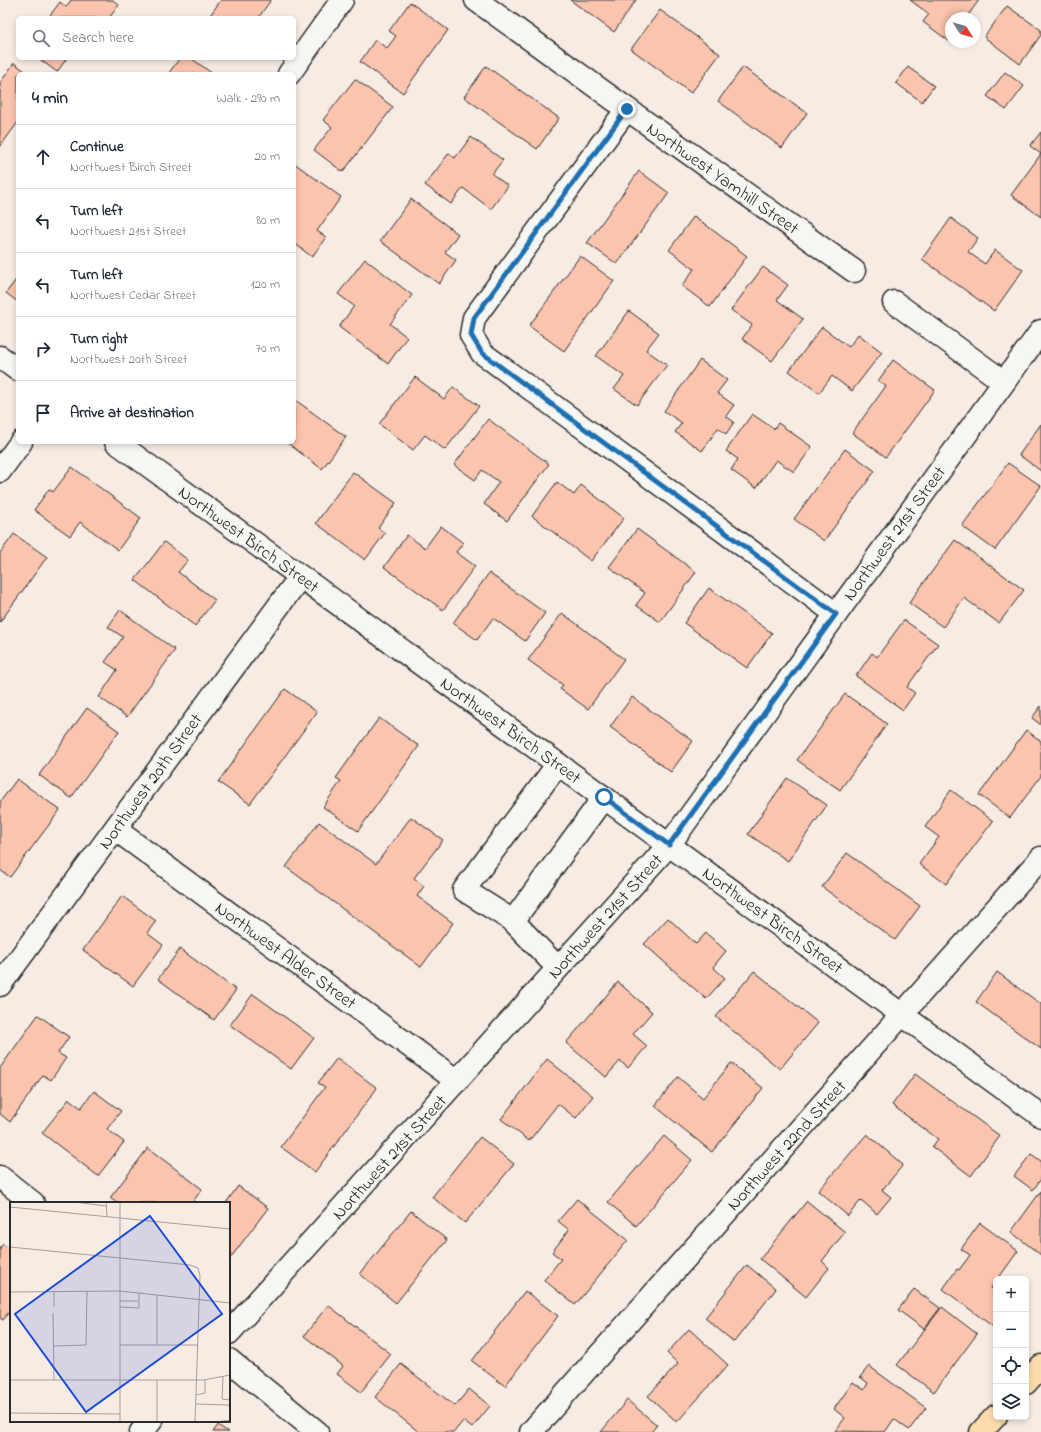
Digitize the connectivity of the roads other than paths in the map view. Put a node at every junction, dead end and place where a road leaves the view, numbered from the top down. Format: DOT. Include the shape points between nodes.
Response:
graph roads {
  1 [pos="342,0"];
  2 [pos="476,0"];
  3 [pos="290,72"];
  4 [pos="627,109"];
  5 [pos="854,271"];
  6 [pos="894,302"];
  7 [pos="1041,331"];
  8 [pos="0,357"];
  9 [pos="16,369"];
  10 [pos="1004,382"];
  11 [pos="20,444"];
  12 [pos="119,444"];
  13 [pos="0,471"];
  14 [pos="300,577"];
  15 [pos="836,614"];
  16 [pos="558,764"];
  17 [pos="604,797"];
  18 [pos="115,829"];
  19 [pos="669,845"];
  20 [pos="1041,858"];
  21 [pos="513,922"];
  22 [pos="558,968"];
  23 [pos="0,985"];
  24 [pos="902,1015"];
  25 [pos="457,1081"];
  26 [pos="1041,1116"];
  27 [pos="0,1177"];
  28 [pos="32,1202"];
  29 [pos="230,1332"];
  30 [pos="230,1361"];
  31 [pos="1041,1366"];
  32 [pos="1029,1380"];
  33 [pos="993,1419"];
  34 [pos="150,1422"];
  35 [pos="141,1432"];
  36 [pos="317,1432"];
  37 [pos="531,1432"];
  38 [pos="981,1432"];
  1 -- 3 [label="street"];
  2 -- 4 [label="street, Northwest Yamhill Street"];
  4 -- 5 [label="street, Northwest Yamhill Street"];
  4 -- 15 [label="street" via="474,318 471,335 482,353"];
  6 -- 10 [label="street"];
  7 -- 10 [label="street, Northwest 21st Street"];
  8 -- 9 [label="street"];
  10 -- 15 [label="street, Northwest 21st Street"];
  11 -- 13 [label="street"];
  12 -- 14 [label="street, Northwest Birch Street"];
  14 -- 16 [label="street, Northwest Birch Street"];
  14 -- 18 [label="street, Northwest 20th Street"];
  15 -- 19 [label="street, Northwest 21st Street"];
  16 -- 17 [label="street, Northwest Birch Street"];
  16 -- 21 [label="street" via="464,890"];
  17 -- 19 [label="street, Northwest Birch Street"];
  17 -- 21 [label="street"];
  18 -- 23 [label="street, Northwest 20th Street"];
  18 -- 25 [label="street, Northwest Alder Street"];
  19 -- 22 [label="street, Northwest 21st Street"];
  19 -- 24 [label="street, Northwest Birch Street"];
  20 -- 24 [label="street, Northwest 22nd Street"];
  21 -- 22 [label="street"];
  22 -- 25 [label="street, Northwest 21st Street"];
  24 -- 26 [label="street, Northwest Birch Street"];
  24 -- 37 [label="street, Northwest 22nd Street"];
  25 -- 29 [label="street, Northwest 21st Street"];
  27 -- 28 [label="street"];
  30 -- 36 [label="street"];
  31 -- 32 [label="main road"];
  33 -- 38 [label="main road"];
  34 -- 35 [label="street"];
}
